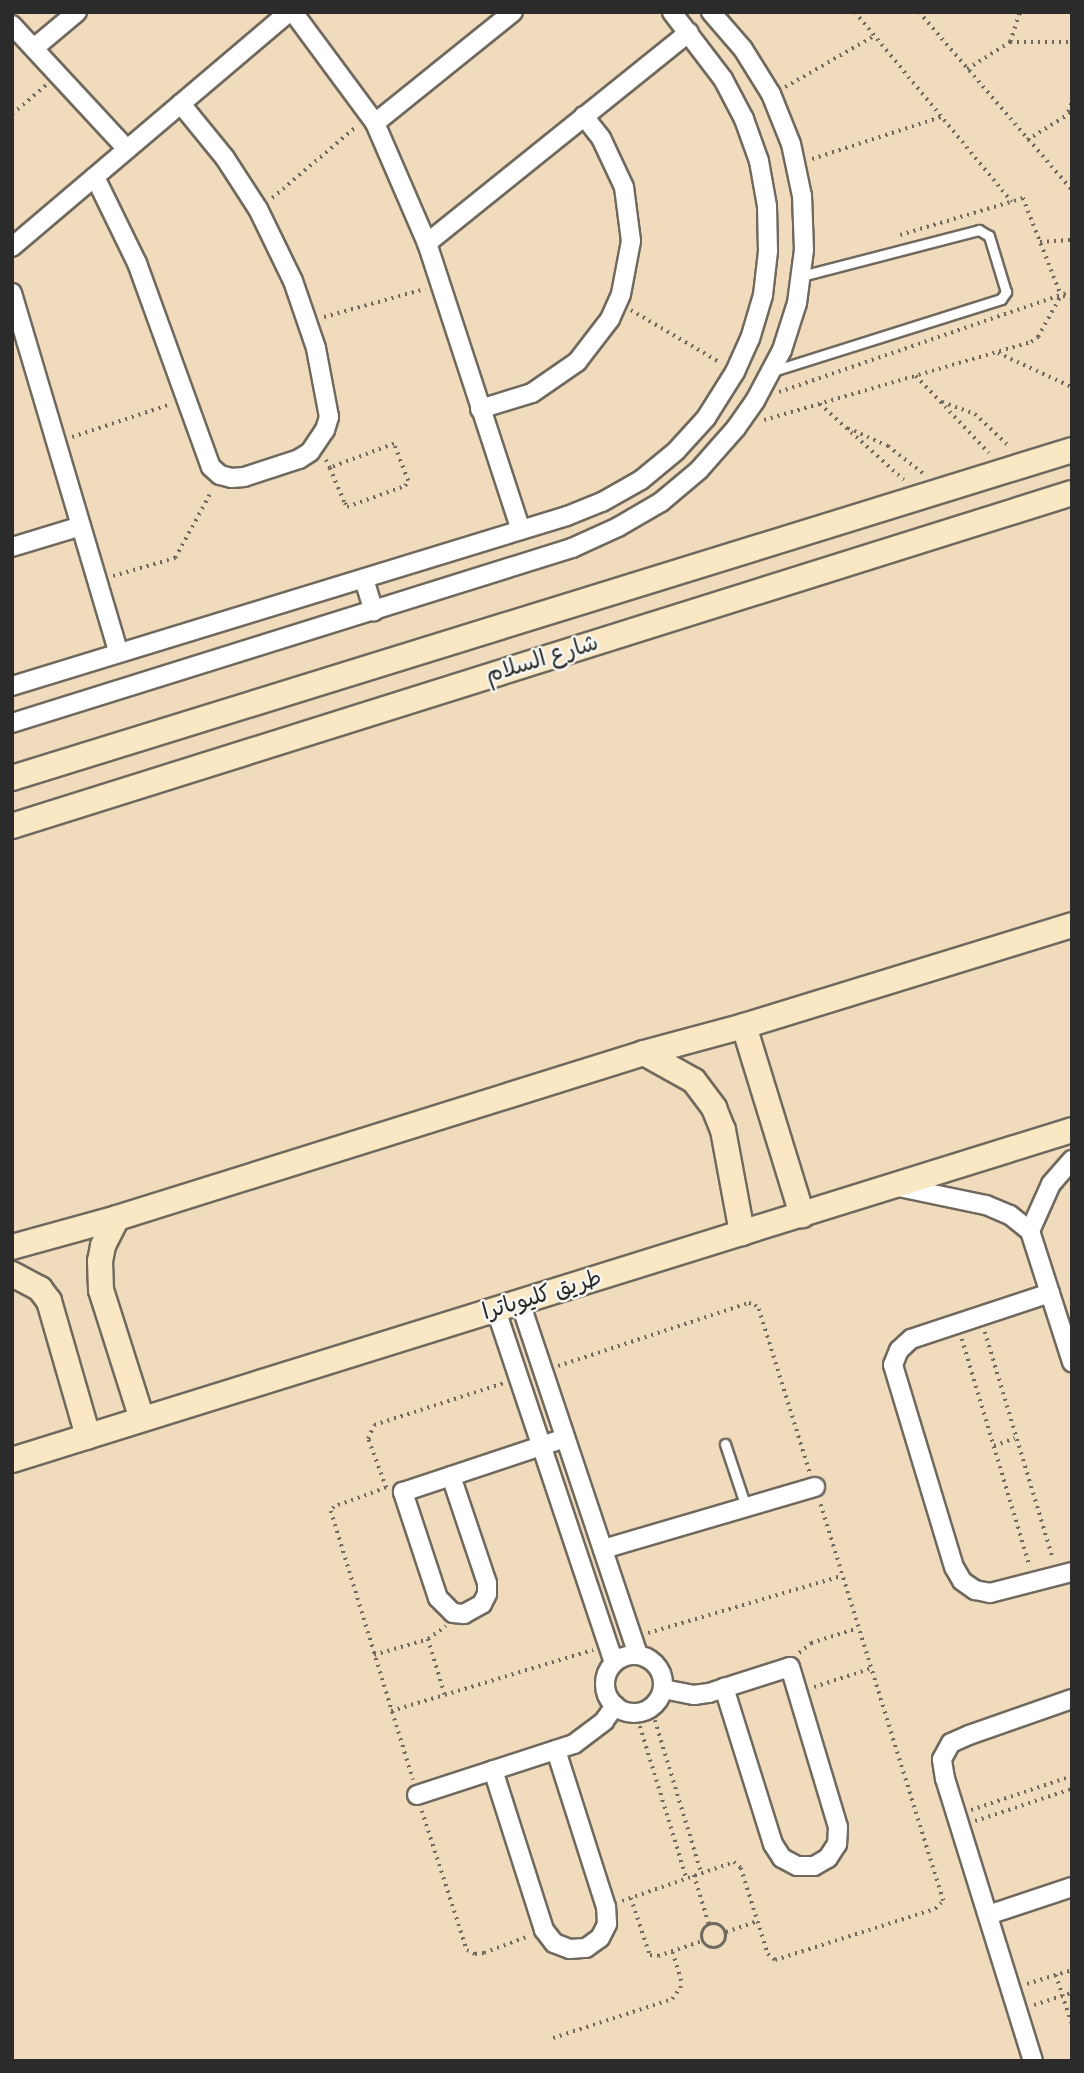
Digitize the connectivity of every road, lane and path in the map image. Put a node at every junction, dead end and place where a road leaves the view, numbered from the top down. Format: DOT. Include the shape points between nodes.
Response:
graph roads {
  1 [pos="77,12"];
  2 [pos="291,12"];
  3 [pos="513,12"];
  4 [pos="672,12"];
  5 [pos="711,12"];
  6 [pos="855,12"];
  7 [pos="919,12"];
  8 [pos="1020,12"];
  9 [pos="12,24"];
  10 [pos="689,32"];
  11 [pos="874,36"];
  12 [pos="1010,42"];
  13 [pos="1072,42"];
  14 [pos="34,48"];
  15 [pos="967,69"];
  16 [pos="58,74"];
  17 [pos="771,94"];
  18 [pos="1072,102"];
  19 [pos="181,104"];
  20 [pos="1070,112"];
  21 [pos="12,114"];
  22 [pos="584,116"];
  23 [pos="942,117"];
  24 [pos="372,119"];
  25 [pos="1027,140"];
  26 [pos="127,149"];
  27 [pos="807,161"];
  28 [pos="95,177"];
  29 [pos="1072,190"];
  30 [pos="1012,202"];
  31 [pos="258,209"];
  32 [pos="1072,240"];
  33 [pos="1040,242"];
  34 [pos="427,243"];
  35 [pos="12,247"];
  36 [pos="801,276"];
  37 [pos="440,285"];
  38 [pos="1072,291"];
  39 [pos="12,293"];
  40 [pos="1061,295"];
  41 [pos="1072,298"];
  42 [pos="617,302"];
  43 [pos="307,322"];
  44 [pos="996,352"];
  45 [pos="735,372"];
  46 [pos="771,372"];
  47 [pos="916,376"];
  48 [pos="1072,387"];
  49 [pos="187,400"];
  50 [pos="755,401"];
  51 [pos="940,401"];
  52 [pos="820,404"];
  53 [pos="480,409"];
  54 [pos="846,427"];
  55 [pos="736,428"];
  56 [pos="56,442"];
  57 [pos="318,442"];
  58 [pos="1072,450"];
  59 [pos="1016,466"];
  60 [pos="330,468"];
  61 [pos="220,475"];
  62 [pos="932,493"];
  63 [pos="1072,493"];
  64 [pos="81,526"];
  65 [pos="521,530"];
  66 [pos="12,547"];
  67 [pos="364,579"];
  68 [pos="97,580"];
  69 [pos="374,611"];
  70 [pos="118,651"];
  71 [pos="12,686"];
  72 [pos="12,723"];
  73 [pos="12,778"];
  74 [pos="12,826"];
  75 [pos="1072,925"];
  76 [pos="744,1026"];
  77 [pos="644,1054"];
  78 [pos="1072,1130"];
  79 [pos="1072,1160"];
  80 [pos="893,1186"];
  81 [pos="802,1214"];
  82 [pos="117,1218"];
  83 [pos="1030,1231"];
  84 [pos="742,1233"];
  85 [pos="12,1247"];
  86 [pos="12,1274"];
  87 [pos="1050,1293"];
  88 [pos="520,1302"];
  89 [pos="496,1310"];
  90 [pos="980,1316"];
  91 [pos="957,1324"];
  92 [pos="1072,1362"];
  93 [pos="519,1378"];
  94 [pos="142,1419"];
  95 [pos="88,1436"];
  96 [pos="565,1438"];
  97 [pos="1016,1438"];
  98 [pos="725,1444"];
  99 [pos="542,1446"];
  100 [pos="994,1446"];
  101 [pos="12,1460"];
  102 [pos="451,1476"];
  103 [pos="815,1487"];
  104 [pos="394,1490"];
  105 [pos="746,1507"];
  106 [pos="603,1549"];
  107 [pos="1065,1574"];
  108 [pos="842,1576"];
  109 [pos="1035,1581"];
  110 [pos="453,1613"];
  111 [pos="859,1628"];
  112 [pos="428,1639"];
  113 [pos="635,1646"];
  114 [pos="612,1653"];
  115 [pos="374,1655"];
  116 [pos="790,1667"];
  117 [pos="872,1668"];
  118 [pos="724,1688"];
  119 [pos="663,1689"];
  120 [pos="798,1692"];
  121 [pos="445,1695"];
  122 [pos="1072,1699"];
  123 [pos="615,1706"];
  124 [pos="644,1710"];
  125 [pos="391,1711"];
  126 [pos="556,1750"];
  127 [pos="493,1770"];
  128 [pos="1072,1776"];
  129 [pos="1072,1789"];
  130 [pos="417,1795"];
  131 [pos="958,1820"];
  132 [pos="701,1872"];
  133 [pos="694,1875"];
  134 [pos="686,1877"];
  135 [pos="1072,1887"];
  136 [pos="631,1898"];
  137 [pos="988,1915"];
  138 [pos="758,1921"];
  139 [pos="709,1924"];
  140 [pos="544,1930"];
  141 [pos="726,1932"];
  142 [pos="702,1941"];
  143 [pos="672,1952"];
  144 [pos="1072,1970"];
  145 [pos="1056,1975"];
  146 [pos="1012,1989"];
  147 [pos="1072,1993"];
  148 [pos="1063,1996"];
  149 [pos="1018,2010"];
  150 [pos="1072,2024"];
  151 [pos="553,2038"];
  152 [pos="1033,2061"];
  1 -- 14 [label="street"];
  2 -- 19 [label="street"];
  2 -- 24 [label="street"];
  3 -- 24 [label="street"];
  4 -- 10 [label="street"];
  5 -- 17 [label="street" via="743,49"];
  6 -- 11 [label="path"];
  7 -- 15 [label="path"];
  8 -- 12 [label="path"];
  9 -- 14 [label="street"];
  10 -- 22 [label="street"];
  10 -- 45 [label="street" via="723,79 744,119 759,161 767,205 763,296"];
  11 -- 17 [label="path"];
  11 -- 23 [label="path"];
  12 -- 13 [label="path"];
  12 -- 15 [label="path"];
  14 -- 16 [label="street"];
  15 -- 25 [label="path"];
  16 -- 21 [label="path"];
  16 -- 26 [label="street"];
  17 -- 36 [label="street" via="791,144 802,196"];
  18 -- 20 [label="path"];
  19 -- 26 [label="street"];
  19 -- 31 [label="street" via="225,158"];
  20 -- 25 [label="path"];
  22 -- 34 [label="street"];
  22 -- 42 [label="street" via="615,161 630,214 628,268"];
  23 -- 27 [label="path"];
  23 -- 30 [label="path"];
  24 -- 31 [label="path"];
  24 -- 34 [label="street"];
  25 -- 29 [label="path"];
  26 -- 28 [label="street"];
  28 -- 35 [label="street"];
  28 -- 49 [label="street" via="136,264"];
  31 -- 43 [label="street"];
  32 -- 33 [label="path"];
  34 -- 37 [label="street"];
  36 -- 46 [label="street" via="797,303"];
  36 -- 46 [label="lane" via="972,230 989,236 1006,292 1001,299"];
  37 -- 43 [label="path"];
  37 -- 53 [label="street"];
  38 -- 40 [label="path"];
  39 -- 56 [label="street"];
  40 -- 41 [label="path"];
  40 -- 44 [label="path" via="1035,340"];
  40 -- 50 [label="path"];
  42 -- 45 [label="path"];
  42 -- 53 [label="street" via="595,342 556,380 519,398"];
  43 -- 57 [label="street" via="329,417"];
  44 -- 47 [label="path"];
  44 -- 48 [label="path"];
  45 -- 65 [label="street" via="706,418 641,480 602,502"];
  46 -- 50 [label="street"];
  47 -- 51 [label="path"];
  47 -- 52 [label="path"];
  49 -- 56 [label="path"];
  49 -- 61 [label="street" via="205,456"];
  50 -- 55 [label="street"];
  51 -- 59 [label="path"];
  51 -- 59 [label="path" via="975,414"];
  52 -- 54 [label="path"];
  52 -- 55 [label="path"];
  53 -- 65 [label="street"];
  54 -- 62 [label="path"];
  54 -- 62 [label="path" via="888,446"];
  55 -- 69 [label="street" via="699,470 661,502 618,527 572,548"];
  56 -- 64 [label="street"];
  57 -- 60 [label="path"];
  57 -- 61 [label="street" via="299,459 244,477"];
  58 -- 59 [label="main road, شارع السلام"];
  59 -- 62 [label="main road, شارع السلام"];
  60 -- 60 [label="path" via="349,507 405,486 409,479 394,444"];
  61 -- 68 [label="path" via="175,558"];
  62 -- 73 [label="main road, شارع السلام"];
  63 -- 74 [label="main road, شارع السلام"];
  64 -- 66 [label="street"];
  64 -- 68 [label="street"];
  65 -- 67 [label="street"];
  67 -- 69 [label="street"];
  67 -- 70 [label="street"];
  68 -- 70 [label="street"];
  69 -- 72 [label="street"];
  70 -- 71 [label="street"];
  75 -- 76 [label="main road"];
  76 -- 77 [label="main road"];
  76 -- 81 [label="main road"];
  77 -- 82 [label="main road"];
  77 -- 84 [label="main road" via="694,1082 715,1108"];
  78 -- 80 [label="main road, طريق كليوباترا"];
  79 -- 83 [label="street" via="1051,1184"];
  80 -- 81 [label="main road, طريق كليوباترا"];
  80 -- 83 [label="street" via="986,1205 1010,1215"];
  81 -- 84 [label="main road, طريق كليوباترا"];
  82 -- 85 [label="main road"];
  82 -- 94 [label="main road" via="103,1246 102,1290"];
  83 -- 87 [label="street"];
  84 -- 88 [label="main road, طريق كليوباترا"];
  86 -- 95 [label="main road" via="40,1289 49,1301"];
  87 -- 90 [label="street"];
  87 -- 92 [label="street"];
  88 -- 89 [label="main road, طريق كليوباترا"];
  88 -- 96 [label="street"];
  89 -- 93 [label="street"];
  89 -- 94 [label="main road, طريق كليوباترا"];
  90 -- 91 [label="street"];
  90 -- 97 [label="path"];
  91 -- 100 [label="path"];
  91 -- 109 [label="street" via="911,1339 899,1350 893,1365 897,1381 962,1581 990,1593"];
  93 -- 99 [label="street"];
  93 -- 104 [label="path" via="374,1425 368,1439"];
  94 -- 95 [label="main road, طريق كليوباترا"];
  95 -- 101 [label="main road, طريق كليوباترا"];
  96 -- 99 [label="street"];
  96 -- 106 [label="street"];
  97 -- 100 [label="path"];
  97 -- 107 [label="path"];
  98 -- 105 [label="lane"];
  99 -- 102 [label="street"];
  99 -- 114 [label="street"];
  100 -- 109 [label="path"];
  102 -- 104 [label="street"];
  102 -- 110 [label="street" via="487,1594 474,1611"];
  103 -- 105 [label="street"];
  104 -- 110 [label="street" via="438,1598"];
  104 -- 115 [label="path" via="331,1511"];
  105 -- 106 [label="street"];
  106 -- 113 [label="street"];
  107 -- 109 [label="street"];
  108 -- 113 [label="path"];
  110 -- 112 [label="path" via="439,1633"];
  111 -- 116 [label="path" via="811,1643"];
  112 -- 115 [label="path"];
  112 -- 121 [label="path"];
  113 -- 114 [label="street" via="625,1656"];
  113 -- 119 [label="street" via="658,1666"];
  114 -- 121 [label="path"];
  114 -- 123 [label="street" via="605,1684"];
  115 -- 125 [label="path"];
  116 -- 118 [label="street"];
  116 -- 120 [label="street"];
  117 -- 120 [label="path"];
  118 -- 119 [label="street" via="694,1695"];
  118 -- 120 [label="street" via="773,1844 782,1858 797,1866 814,1866 828,1858 837,1844 838,1827"];
  119 -- 124 [label="street"];
  121 -- 125 [label="path"];
  122 -- 131 [label="street" via="951,1743 942,1759"];
  123 -- 124 [label="street"];
  123 -- 126 [label="street" via="590,1734"];
  124 -- 132 [label="path"];
  124 -- 134 [label="path"];
  125 -- 130 [label="path"];
  126 -- 127 [label="street"];
  126 -- 140 [label="street" via="606,1907 607,1924 600,1938 586,1948 554,1943"];
  127 -- 130 [label="street"];
  127 -- 140 [label="street"];
  128 -- 131 [label="path"];
  129 -- 131 [label="path"];
  130 -- 140 [label="path" via="467,1950 484,1953"];
  131 -- 137 [label="street"];
  133 -- 139 [label="path"];
  135 -- 137 [label="street"];
  136 -- 143 [label="path" via="648,1952 654,1956"];
  137 -- 146 [label="street"];
  138 -- 141 [label="path"];
  139 -- 141 [label="path"];
  139 -- 142 [label="path" via="702,1931"];
  141 -- 142 [label="path" via="717,1948"];
  142 -- 143 [label="path"];
  143 -- 151 [label="path" via="681,1981 671,1999"];
  144 -- 145 [label="path"];
  145 -- 146 [label="path"];
  145 -- 148 [label="path"];
  146 -- 149 [label="street"];
  147 -- 148 [label="path"];
  148 -- 149 [label="path"];
  148 -- 150 [label="path"];
  149 -- 152 [label="street"];
}
